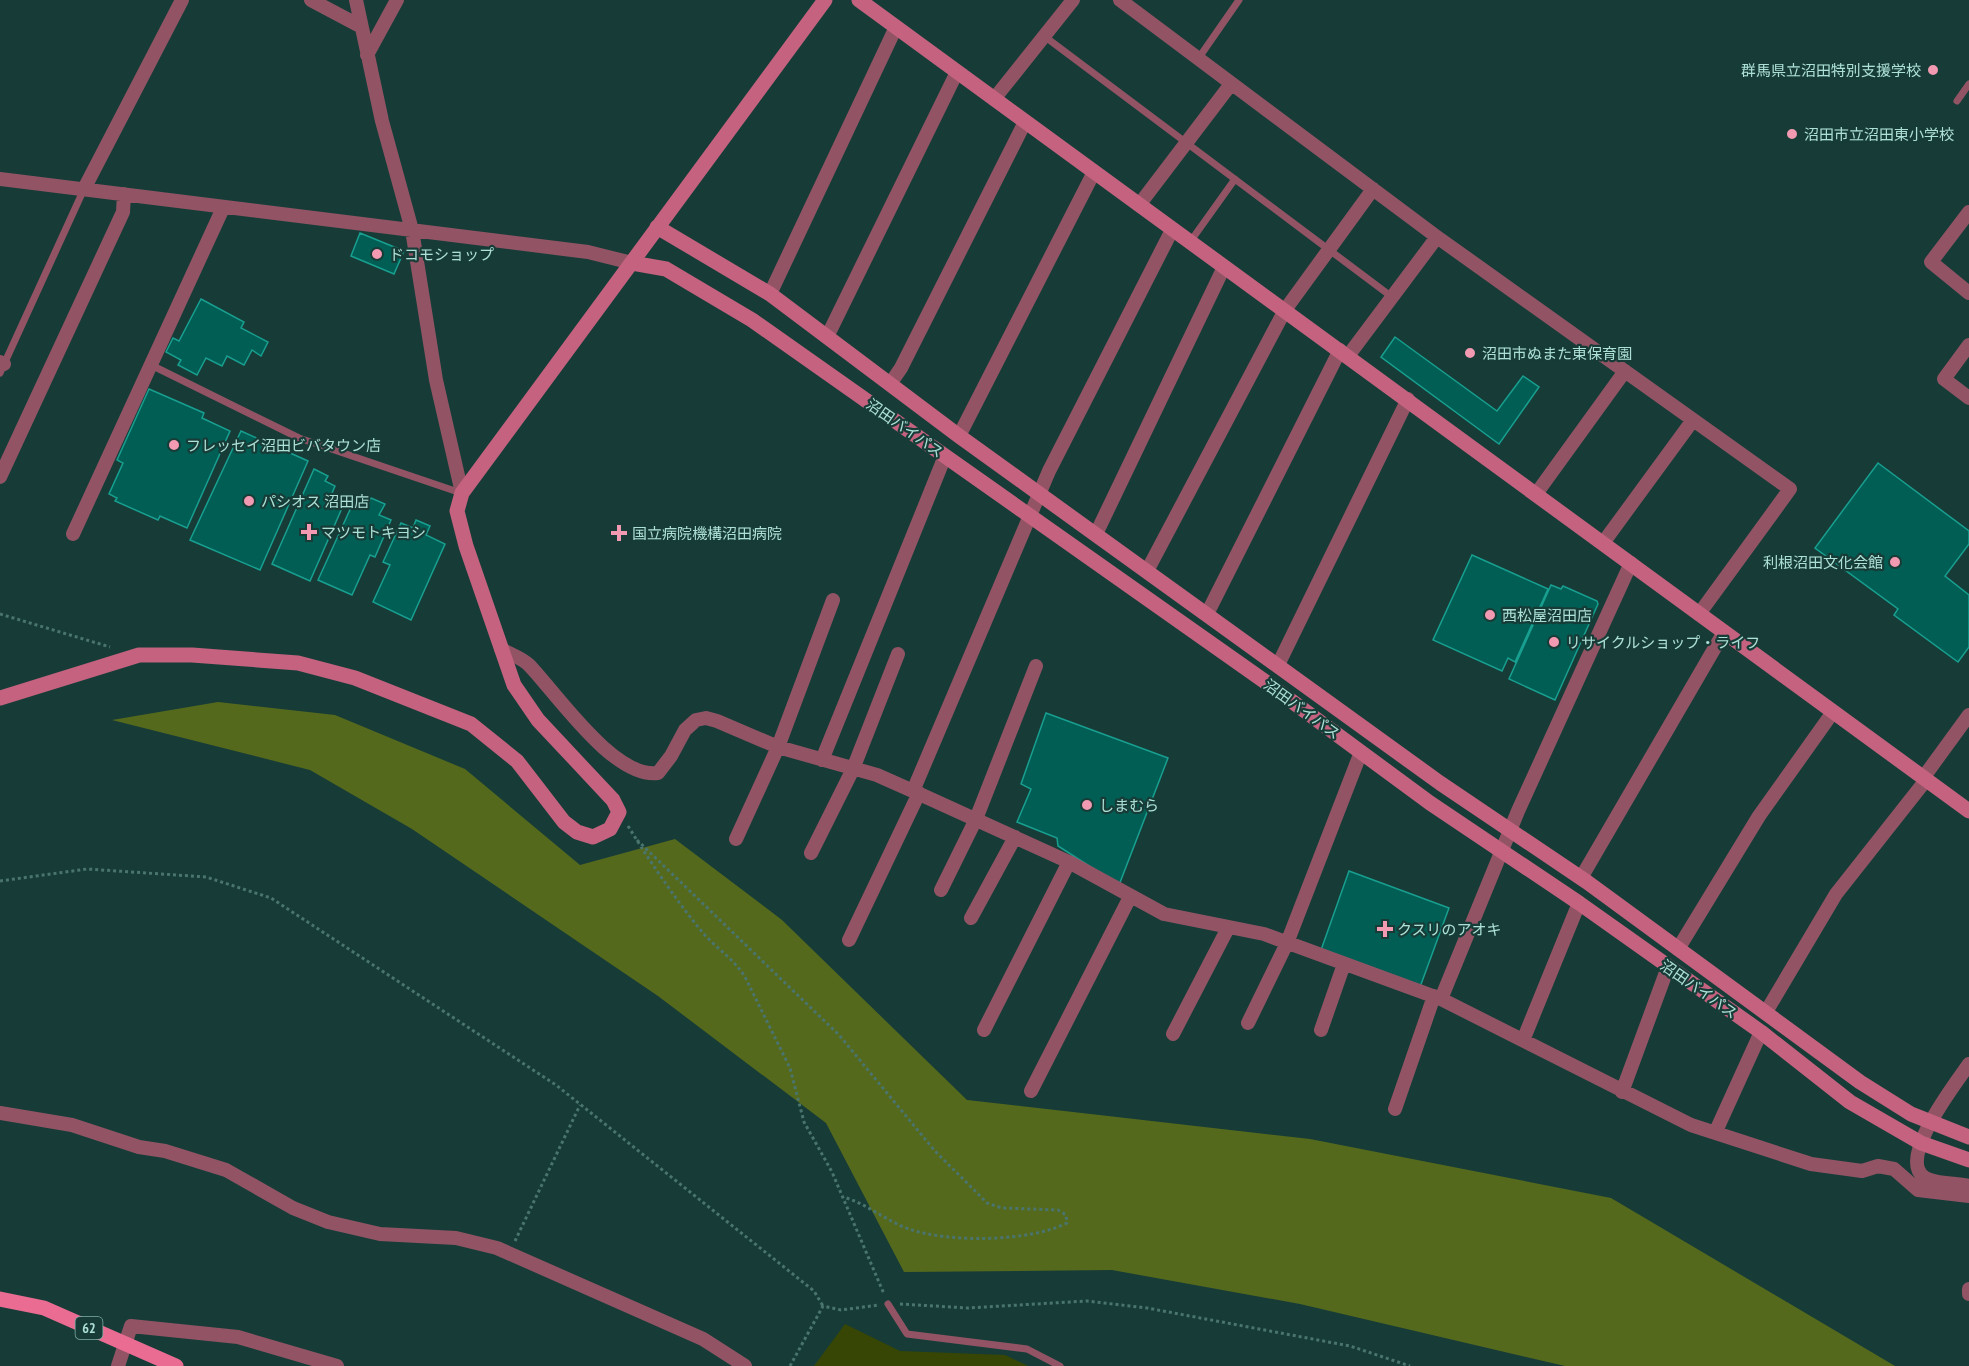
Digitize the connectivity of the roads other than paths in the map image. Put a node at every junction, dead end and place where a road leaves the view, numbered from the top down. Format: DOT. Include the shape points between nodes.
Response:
graph roads {
  1 [pos="182,0"];
  2 [pos="311,0"];
  3 [pos="356,0"];
  4 [pos="397,0"];
  5 [pos="825,0"];
  6 [pos="859,0"];
  7 [pos="1073,0"];
  8 [pos="1119,0"];
  9 [pos="1239,0"];
  10 [pos="360,26"];
  11 [pos="896,27"];
  12 [pos="1044,36"];
  13 [pos="367,55"];
  14 [pos="1198,59"];
  15 [pos="957,72"];
  16 [pos="1231,84"];
  17 [pos="1969,84"];
  18 [pos="994,99"];
  19 [pos="1957,101"];
  20 [pos="1025,122"];
  21 [pos="1186,143"];
  22 [pos="1094,172"];
  23 [pos="0,178"];
  24 [pos="1234,179"];
  25 [pos="84,189"];
  26 [pos="1373,189"];
  27 [pos="124,194"];
  28 [pos="1139,205"];
  29 [pos="223,208"];
  30 [pos="1969,212"];
  31 [pos="657,227"];
  32 [pos="412,230"];
  33 [pos="1172,230"];
  34 [pos="1437,237"];
  35 [pos="1190,242"];
  36 [pos="1329,249"];
  37 [pos="632,263"];
  38 [pos="1224,267"];
  39 [pos="1969,293"];
  40 [pos="770,294"];
  41 [pos="1392,297"];
  42 [pos="1285,310"];
  43 [pos="827,337"];
  44 [pos="1969,345"];
  45 [pos="1344,353"];
  46 [pos="151,365"];
  47 [pos="1,366"];
  48 [pos="1625,371"];
  49 [pos="890,384"];
  50 [pos="1969,398"];
  51 [pos="1408,399"];
  52 [pos="1694,420"];
  53 [pos="959,436"];
  54 [pos="945,456"];
  55 [pos="0,477"];
  56 [pos="462,493"];
  57 [pos="1039,493"];
  58 [pos="1536,494"];
  59 [pos="1029,516"];
  60 [pos="73,534"];
  61 [pos="1096,534"];
  62 [pos="1603,543"];
  63 [pos="1631,563"];
  64 [pos="1147,571"];
  65 [pos="833,600"];
  66 [pos="1207,614"];
  67 [pos="1699,614"];
  68 [pos="1724,632"];
  69 [pos="501,649"];
  70 [pos="898,654"];
  71 [pos="1278,665"];
  72 [pos="1036,666"];
  73 [pos="0,698"];
  74 [pos="1833,712"];
  75 [pos="1969,715"];
  76 [pos="778,747"];
  77 [pos="1361,752"];
  78 [pos="822,760"];
  79 [pos="853,769"];
  80 [pos="1925,779"];
  81 [pos="916,792"];
  82 [pos="1969,811"];
  83 [pos="976,819"];
  84 [pos="1510,830"];
  85 [pos="1014,837"];
  86 [pos="736,839"];
  87 [pos="1502,851"];
  88 [pos="811,853"];
  89 [pos="1069,862"];
  90 [pos="1581,878"];
  91 [pos="941,890"];
  92 [pos="1130,897"];
  93 [pos="1579,903"];
  94 [pos="970,918"];
  95 [pos="1228,928"];
  96 [pos="849,940"];
  97 [pos="1287,943"];
  98 [pos="1678,949"];
  99 [pos="1344,964"];
  100 [pos="1668,967"];
  101 [pos="1438,997"];
  102 [pos="1766,1012"];
  103 [pos="1248,1023"];
  104 [pos="984,1030"];
  105 [pos="1321,1030"];
  106 [pos="1761,1032"];
  107 [pos="1173,1034"];
  108 [pos="1524,1038"];
  109 [pos="1969,1064"];
  110 [pos="1030,1091"];
  111 [pos="1622,1092"];
  112 [pos="1395,1109"];
  113 [pos="0,1113"];
  114 [pos="1931,1121"];
  115 [pos="1716,1131"];
  116 [pos="1969,1137"];
  117 [pos="1921,1143"];
  118 [pos="1969,1160"];
  119 [pos="1969,1186"];
  120 [pos="1969,1196"];
  121 [pos="1969,1289"];
  122 [pos="1969,1294"];
  123 [pos="0,1299"];
  124 [pos="888,1304"];
  125 [pos="125,1344"];
  126 [pos="118,1366"];
  127 [pos="176,1366"];
  128 [pos="337,1366"];
  129 [pos="744,1366"];
  130 [pos="1060,1366"];
  1 -- 25 [label="street"];
  2 -- 10 [label="street"];
  3 -- 10 [label="street"];
  4 -- 13 [label="street"];
  5 -- 31 [label="street"];
  6 -- 11 [label="street"];
  7 -- 12 [label="street"];
  8 -- 14 [label="street"];
  9 -- 14 [label="lane"];
  10 -- 13 [label="street"];
  11 -- 15 [label="street"];
  11 -- 40 [label="street"];
  12 -- 18 [label="street"];
  12 -- 21 [label="lane"];
  13 -- 32 [label="street"];
  14 -- 16 [label="street"];
  15 -- 18 [label="street"];
  15 -- 43 [label="street"];
  16 -- 21 [label="street"];
  16 -- 26 [label="street"];
  17 -- 19 [label="lane"];
  18 -- 20 [label="street"];
  20 -- 22 [label="street"];
  20 -- 49 [label="street"];
  21 -- 24 [label="lane"];
  21 -- 28 [label="street"];
  22 -- 28 [label="street"];
  22 -- 53 [label="street"];
  23 -- 25 [label="street"];
  24 -- 35 [label="lane"];
  24 -- 36 [label="lane"];
  25 -- 27 [label="street"];
  25 -- 47 [label="lane"];
  26 -- 34 [label="street"];
  26 -- 36 [label="street"];
  27 -- 29 [label="street"];
  27 -- 55 [label="street" via="123,212"];
  28 -- 33 [label="street"];
  29 -- 32 [label="street"];
  29 -- 46 [label="street"];
  30 -- 39 [label="street" via="1931,262"];
  31 -- 37 [label="street"];
  31 -- 40 [label="street, 沼田バイパス"];
  32 -- 37 [label="street" via="588,252"];
  32 -- 56 [label="street" via="436,380"];
  33 -- 35 [label="street"];
  33 -- 57 [label="street"];
  34 -- 41 [label="street"];
  34 -- 48 [label="street"];
  35 -- 38 [label="street"];
  36 -- 41 [label="lane"];
  36 -- 42 [label="street"];
  37 -- 54 [label="street, 沼田バイパス" via="666,269 752,320"];
  37 -- 56 [label="street"];
  38 -- 42 [label="street"];
  38 -- 61 [label="street"];
  40 -- 43 [label="street, 沼田バイパス"];
  41 -- 45 [label="street"];
  42 -- 45 [label="street"];
  42 -- 64 [label="street"];
  43 -- 49 [label="street, 沼田バイパス"];
  44 -- 50 [label="street" via="1944,379"];
  45 -- 51 [label="street"];
  45 -- 66 [label="street"];
  46 -- 56 [label="lane" via="298,438"];
  46 -- 60 [label="street"];
  48 -- 52 [label="street"];
  48 -- 58 [label="street"];
  49 -- 53 [label="street, 沼田バイパス"];
  51 -- 58 [label="street"];
  51 -- 71 [label="street"];
  52 -- 62 [label="street"];
  52 -- 67 [label="street" via="1790,489"];
  53 -- 57 [label="street, 沼田バイパス"];
  54 -- 59 [label="street, 沼田バイパス"];
  54 -- 78 [label="street"];
  56 -- 69 [label="street" via="457,511"];
  57 -- 59 [label="street"];
  57 -- 61 [label="street, 沼田バイパス"];
  58 -- 62 [label="street"];
  59 -- 77 [label="street, 沼田バイパス"];
  59 -- 81 [label="street"];
  61 -- 64 [label="street, 沼田バイパス"];
  62 -- 63 [label="street"];
  63 -- 67 [label="street"];
  63 -- 84 [label="street"];
  64 -- 66 [label="street, 沼田バイパス"];
  65 -- 76 [label="street"];
  66 -- 71 [label="street, 沼田バイパス"];
  67 -- 68 [label="street"];
  68 -- 74 [label="street"];
  68 -- 90 [label="street"];
  69 -- 73 [label="street" via="514,685 538,720 613,800 619,812 610,829 594,837 577,832 544,799 517,761 471,724 355,678 298,663 139,655"];
  69 -- 76 [label="street" via="528,664 602,745 636,771 658,773 686,730 696,720 706,718"];
  70 -- 79 [label="street"];
  71 -- 84 [label="street, 沼田バイパス"];
  72 -- 83 [label="street"];
  74 -- 80 [label="street"];
  74 -- 98 [label="street" via="1759,816"];
  75 -- 80 [label="street"];
  76 -- 78 [label="street"];
  76 -- 86 [label="street"];
  77 -- 87 [label="street, 沼田バイパス"];
  77 -- 97 [label="street"];
  78 -- 79 [label="street"];
  79 -- 81 [label="street"];
  79 -- 88 [label="street"];
  80 -- 82 [label="street"];
  80 -- 102 [label="street" via="1836,894"];
  81 -- 83 [label="street"];
  81 -- 96 [label="street"];
  83 -- 85 [label="street"];
  83 -- 91 [label="street"];
  84 -- 87 [label="street"];
  84 -- 90 [label="street, 沼田バイパス"];
  85 -- 89 [label="street"];
  85 -- 94 [label="street"];
  87 -- 93 [label="street, 沼田バイパス"];
  87 -- 101 [label="street"];
  89 -- 92 [label="street"];
  89 -- 104 [label="street"];
  90 -- 98 [label="street, 沼田バイパス"];
  92 -- 95 [label="street" via="1164,914"];
  92 -- 110 [label="street"];
  93 -- 100 [label="street, 沼田バイパス"];
  93 -- 108 [label="street"];
  95 -- 97 [label="street" via="1264,934"];
  95 -- 107 [label="street"];
  97 -- 99 [label="street"];
  97 -- 103 [label="street"];
  98 -- 102 [label="street, 沼田バイパス"];
  99 -- 101 [label="street"];
  99 -- 105 [label="street"];
  100 -- 106 [label="street, 沼田バイパス"];
  100 -- 111 [label="street"];
  101 -- 108 [label="street"];
  101 -- 112 [label="street"];
  102 -- 114 [label="street, 沼田バイパス" via="1860,1082 1911,1114"];
  106 -- 115 [label="street"];
  106 -- 117 [label="street, 沼田バイパス" via="1850,1102"];
  108 -- 111 [label="street"];
  109 -- 114 [label="street"];
  111 -- 115 [label="street" via="1691,1125"];
  113 -- 129 [label="street" via="72,1125 225,1170 293,1208 328,1222 380,1234 456,1238 510,1253 703,1339"];
  114 -- 116 [label="street, 沼田バイパス"];
  114 -- 117 [label="street"];
  115 -- 120 [label="street" via="1811,1164 1862,1171 1878,1166 1894,1169 1918,1190"];
  117 -- 118 [label="street, 沼田バイパス"];
  117 -- 119 [label="street" via="1916,1159 1918,1171 1925,1179"];
  121 -- 122 [label="street"];
  123 -- 125 [label="main road, 62" via="44,1308"];
  124 -- 130 [label="lane" via="907,1334 1027,1349"];
  125 -- 126 [label="street"];
  125 -- 127 [label="main road, 62"];
  125 -- 128 [label="street" via="131,1326 238,1337"];
}
